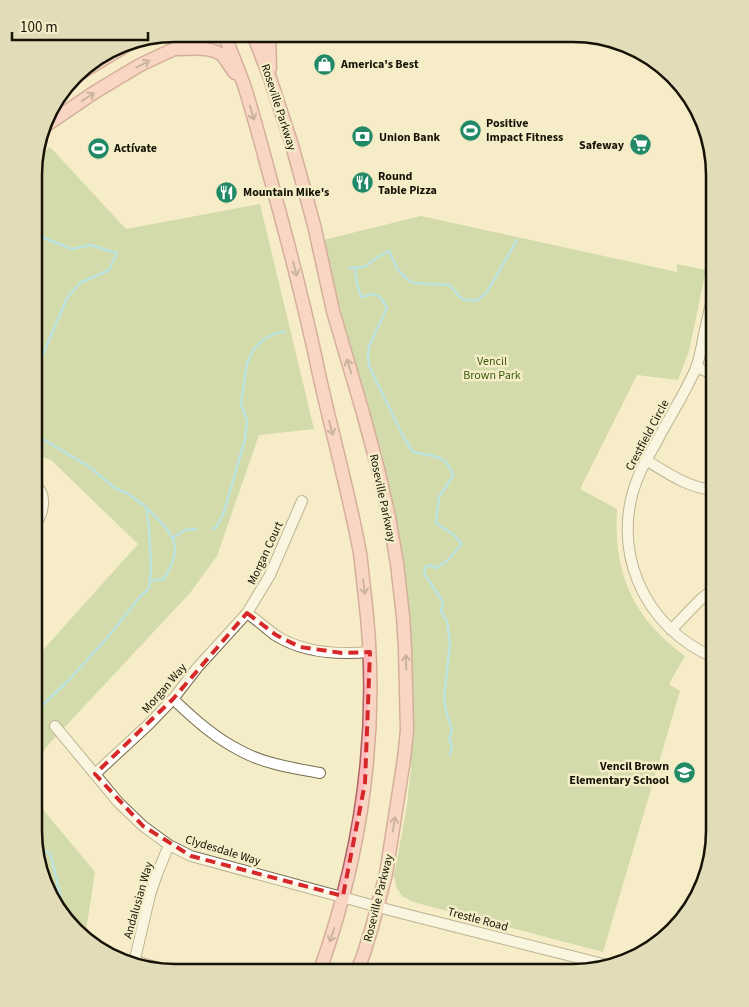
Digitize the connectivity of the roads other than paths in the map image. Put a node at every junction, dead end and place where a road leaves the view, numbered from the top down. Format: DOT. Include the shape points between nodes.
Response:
graph roads {
  1 [pos="188,42"];
  2 [pos="227,42"];
  3 [pos="257,42"];
  4 [pos="269,42"];
  5 [pos="173,49"];
  6 [pos="270,78"];
  7 [pos="244,86"];
  8 [pos="55,119"];
  9 [pos="706,323"];
  10 [pos="696,368"];
  11 [pos="706,372"];
  12 [pos="646,460"];
  13 [pos="706,488"];
  14 [pos="42,495"];
  15 [pos="302,501"];
  16 [pos="42,513"];
  17 [pos="706,595"];
  18 [pos="247,613"];
  19 [pos="671,630"];
  20 [pos="370,652"];
  21 [pos="706,653"];
  22 [pos="172,699"];
  23 [pos="55,726"];
  24 [pos="95,774"];
  25 [pos="320,774"];
  26 [pos="169,845"];
  27 [pos="343,896"];
  28 [pos="377,906"];
  29 [pos="135,958"];
  30 [pos="594,963"];
  31 [pos="322,964"];
  32 [pos="359,964"];
  1 -- 5 [label="main road"];
  2 -- 7 [label="main road"];
  3 -- 6 [label="main road, Roseville Parkway"];
  4 -- 6 [label="main road"];
  5 -- 7 [label="main road" via="207,49 221,55"];
  8 -- 5 [label="main road, one-way" via="140,65"];
  28 -- 6 [label="main road, Roseville Parkway, one-way" via="386,874 407,730 400,587 377,465 333,311 292,145"];
  7 -- 20 [label="main road, one-way" via="305,308 349,501 360,556"];
  9 -- 10 [label="street, Crestfield Circle"];
  10 -- 11 [label="street"];
  10 -- 12 [label="street, Crestfield Circle"];
  12 -- 13 [label="street" via="678,479"];
  12 -- 19 [label="street, Crestfield Circle" via="630,501 627,522 630,558 644,596"];
  14 -- 16 [label="street"];
  15 -- 18 [label="street, Morgan Court" via="270,575"];
  17 -- 19 [label="street"];
  18 -- 20 [label="street" via="276,636 300,647 335,653"];
  18 -- 22 [label="street, Morgan Way"];
  19 -- 21 [label="street, Crestfield Circle"];
  20 -- 27 [label="main road" via="371,702 366,783"];
  22 -- 24 [label="street, Morgan Way" via="150,724"];
  22 -- 25 [label="street" via="207,730 242,752 273,764"];
  23 -- 24 [label="street, Clydesdale Way"];
  24 -- 26 [label="street, Clydesdale Way" via="130,814"];
  26 -- 27 [label="street, Clydesdale Way" via="213,863"];
  26 -- 29 [label="street, Andalusian Way" via="150,895"];
  27 -- 28 [label="street, Trestle Road"];
  27 -- 31 [label="main road, one-way"];
  28 -- 30 [label="street, Trestle Road"];
  28 -- 32 [label="main road, Roseville Parkway"];
}
